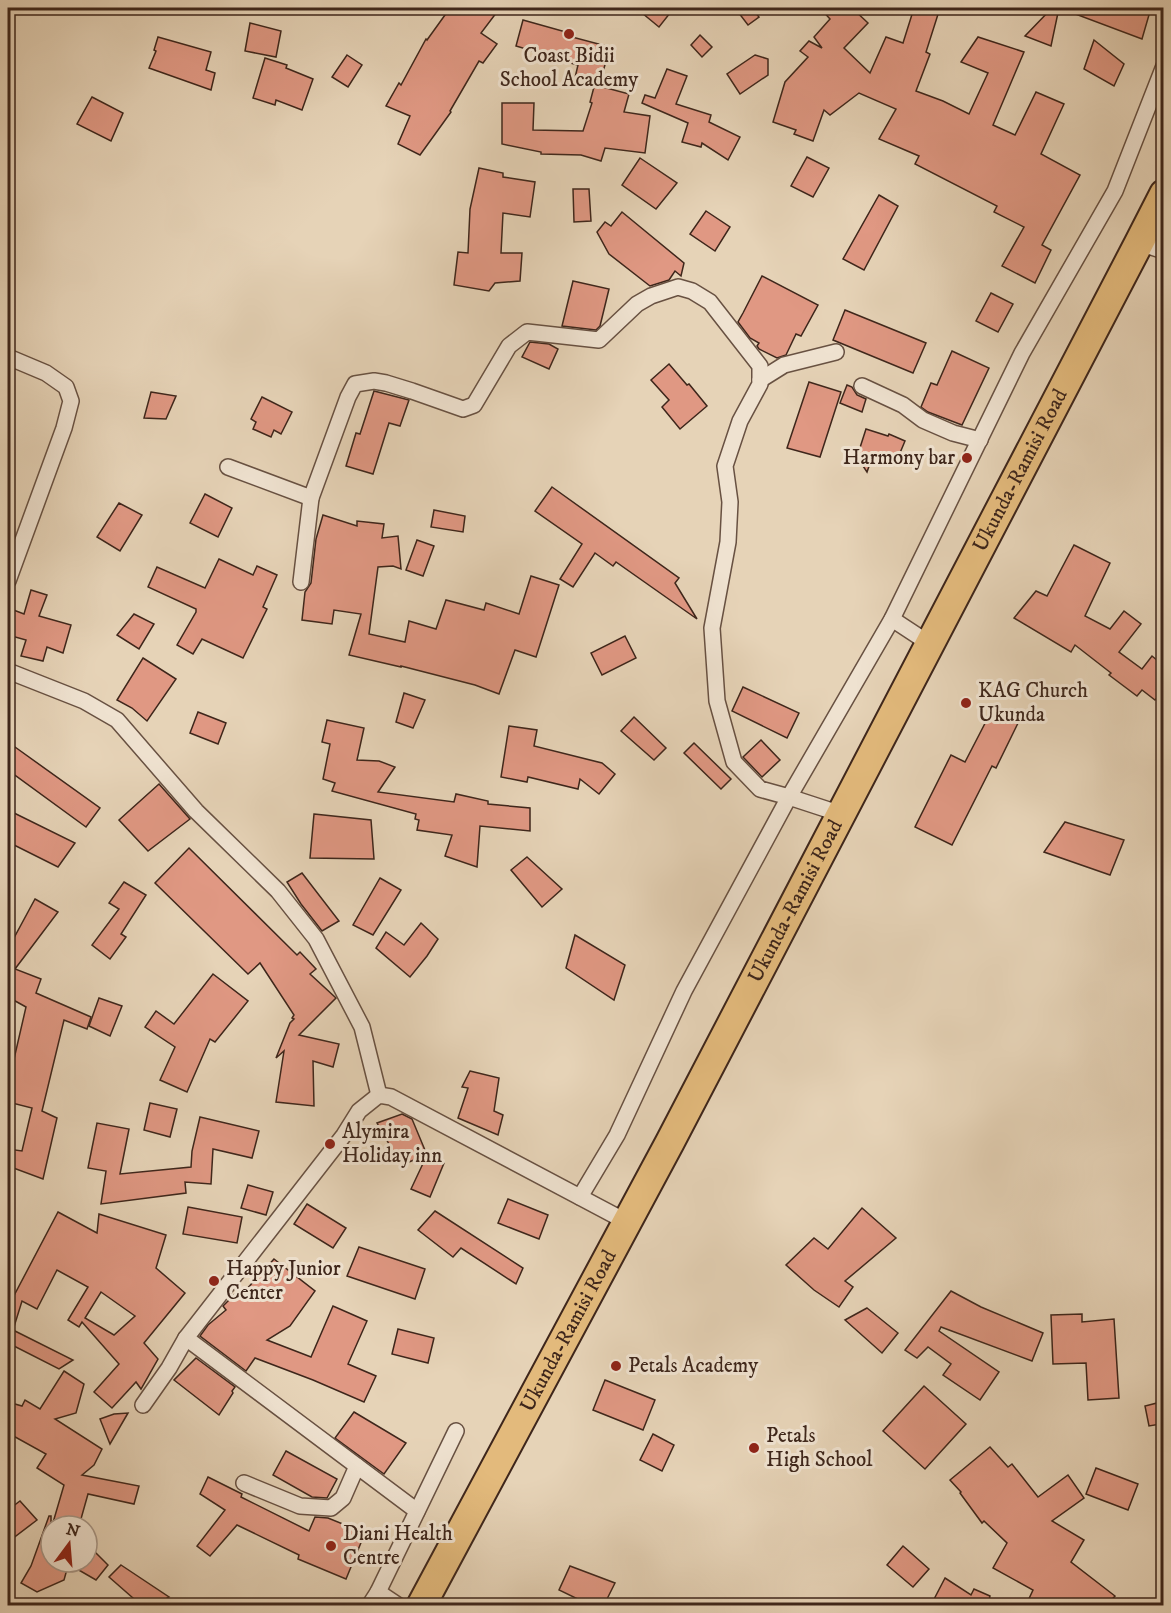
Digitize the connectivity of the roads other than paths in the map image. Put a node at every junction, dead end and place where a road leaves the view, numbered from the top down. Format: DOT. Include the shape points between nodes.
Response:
graph roads {
  1 [pos="1164,66"];
  2 [pos="1164,194"];
  3 [pos="1151,247"];
  4 [pos="836,352"];
  5 [pos="8,357"];
  6 [pos="760,380"];
  7 [pos="862,386"];
  8 [pos="980,440"];
  9 [pos="228,467"];
  10 [pos="311,498"];
  11 [pos="8,581"];
  12 [pos="301,582"];
  13 [pos="892,619"];
  14 [pos="930,644"];
  15 [pos="8,671"];
  16 [pos="789,796"];
  17 [pos="842,814"];
  18 [pos="379,1095"];
  19 [pos="580,1197"];
  20 [pos="627,1222"];
  21 [pos="186,1338"];
  22 [pos="143,1405"];
  23 [pos="456,1431"];
  24 [pos="357,1466"];
  25 [pos="244,1483"];
  26 [pos="417,1511"];
  27 [pos="378,1592"];
  28 [pos="369,1605"];
  29 [pos="399,1605"];
  30 [pos="421,1605"];
  1 -- 8 [label="street" via="1114,191 1022,352"];
  2 -- 3 [label="highway, Ukunda-Ramisi Road"];
  3 -- 14 [label="highway, Ukunda-Ramisi Road"];
  4 -- 6 [label="street" via="784,366"];
  5 -- 11 [label="street" via="46,373 66,387 71,401"];
  6 -- 10 [label="street" via="760,366 710,302 692,291 671,288 638,304 598,340 527,332 509,346 474,405 462,409 392,385 374,381 355,384"];
  6 -- 16 [label="street" via="740,421 725,466 730,502 728,542 712,628 717,700 734,762 759,789"];
  7 -- 8 [label="street" via="903,405 924,420"];
  8 -- 13 [label="street"];
  9 -- 10 [label="street"];
  10 -- 12 [label="street"];
  13 -- 14 [label="street"];
  13 -- 16 [label="street"];
  14 -- 17 [label="highway, Ukunda-Ramisi Road"];
  15 -- 18 [label="street" via="84,701 117,720 196,811 278,891 316,939 362,1027"];
  16 -- 17 [label="street"];
  16 -- 19 [label="street" via="684,991 617,1135"];
  17 -- 20 [label="highway, Ukunda-Ramisi Road"];
  18 -- 19 [label="street" via="392,1097"];
  18 -- 21 [label="street" via="359,1111"];
  19 -- 20 [label="street"];
  20 -- 30 [label="highway, Ukunda-Ramisi Road"];
  21 -- 22 [label="street"];
  21 -- 24 [label="street"];
  23 -- 26 [label="street"];
  24 -- 25 [label="street" via="343,1498 331,1508 300,1506"];
  24 -- 26 [label="street"];
  26 -- 27 [label="street"];
  27 -- 28 [label="street"];
  27 -- 29 [label="street"];
}
